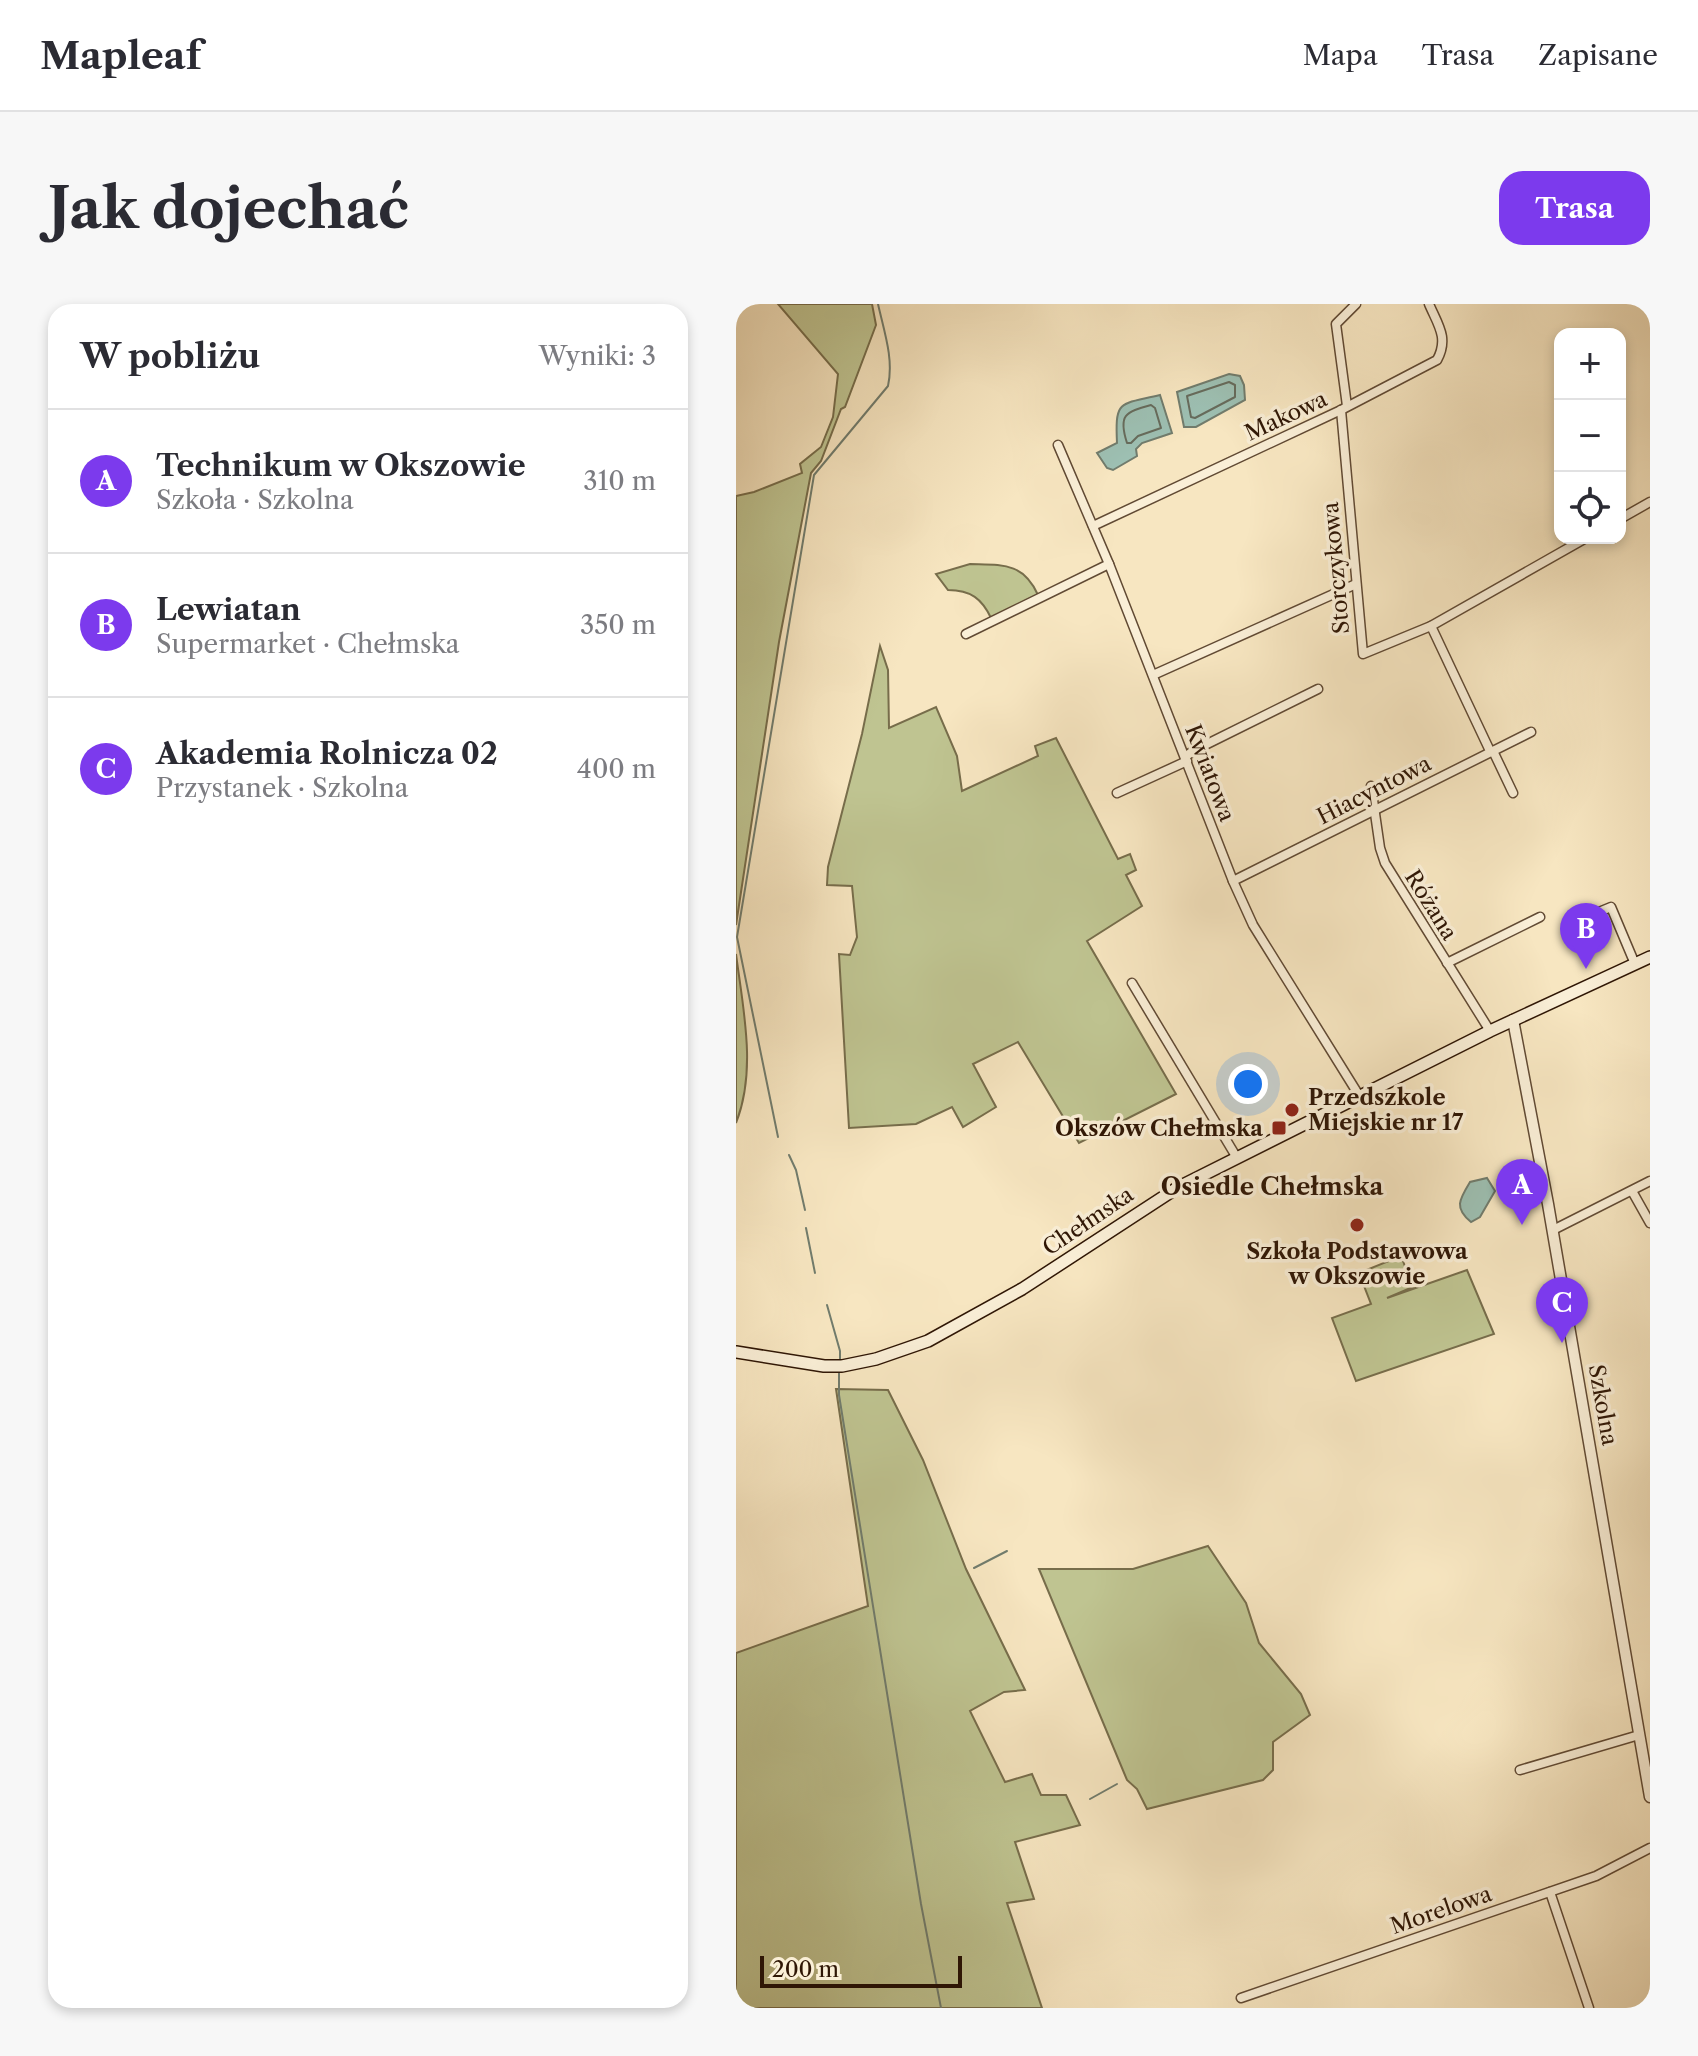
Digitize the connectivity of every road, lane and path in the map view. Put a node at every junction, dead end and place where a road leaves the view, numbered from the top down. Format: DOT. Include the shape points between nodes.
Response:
graph roads {
  1 [pos="1356,304"];
  2 [pos="1429,304"];
  3 [pos="1344,408"];
  4 [pos="1058,445"];
  5 [pos="1650,502"];
  6 [pos="1626,516"];
  7 [pos="1093,526"];
  8 [pos="1575,544"];
  9 [pos="1109,564"];
  10 [pos="1356,584"];
  11 [pos="1431,626"];
  12 [pos="966,634"];
  13 [pos="1153,675"];
  14 [pos="1318,689"];
  15 [pos="1531,732"];
  16 [pos="1491,751"];
  17 [pos="1186,759"];
  18 [pos="1371,786"];
  19 [pos="1117,793"];
  20 [pos="1513,793"];
  21 [pos="1374,812"];
  22 [pos="1233,881"];
  23 [pos="1540,917"];
  24 [pos="1577,921"];
  25 [pos="1650,957"];
  26 [pos="1447,963"];
  27 [pos="1635,964"];
  28 [pos="1132,983"];
  29 [pos="1513,1020"];
  30 [pos="1490,1031"];
  31 [pos="1360,1097"];
  32 [pos="1237,1158"];
  33 [pos="1650,1181"];
  34 [pos="1632,1191"];
  35 [pos="1650,1223"];
  36 [pos="1553,1230"];
  37 [pos="736,1352"];
  38 [pos="1639,1735"];
  39 [pos="1520,1770"];
  40 [pos="1650,1797"];
  41 [pos="1650,1848"];
  42 [pos="1550,1892"];
  43 [pos="1241,1998"];
  44 [pos="1589,2008"];
  1 -- 3 [label="street, Storczykowa" via="1336,324"];
  2 -- 3 [label="street, Makowa" via="1444,348 1437,360"];
  3 -- 7 [label="street, Makowa"];
  3 -- 10 [label="street, Storczykowa"];
  4 -- 7 [label="street, Kwiatowa"];
  5 -- 6 [label="street"];
  7 -- 9 [label="street, Kwiatowa"];
  8 -- 11 [label="street"];
  9 -- 12 [label="street"];
  9 -- 13 [label="street, Kwiatowa"];
  10 -- 11 [label="street, Storczykowa" via="1363,654"];
  10 -- 13 [label="street"];
  11 -- 16 [label="street"];
  13 -- 17 [label="street, Kwiatowa"];
  14 -- 17 [label="street"];
  15 -- 16 [label="street, Hiacyntowa"];
  16 -- 20 [label="street"];
  16 -- 21 [label="street, Hiacyntowa"];
  17 -- 19 [label="street"];
  17 -- 22 [label="street, Kwiatowa"];
  18 -- 21 [label="street, Różana"];
  21 -- 22 [label="street, Hiacyntowa"];
  21 -- 26 [label="street, Różana" via="1385,863"];
  22 -- 31 [label="street, Kwiatowa" via="1253,925"];
  23 -- 26 [label="street"];
  24 -- 27 [label="street" via="1611,907"];
  25 -- 27 [label="main road, Chełmska"];
  26 -- 30 [label="street, Różana"];
  27 -- 29 [label="main road, Chełmska"];
  28 -- 32 [label="street"];
  29 -- 30 [label="main road, Chełmska"];
  29 -- 36 [label="street, Szkolna"];
  30 -- 31 [label="main road, Chełmska"];
  31 -- 32 [label="main road, Chełmska"];
  32 -- 37 [label="main road, Chełmska" via="1169,1193 1022,1289 909,1349 834,1366"];
  33 -- 34 [label="street"];
  34 -- 35 [label="street"];
  34 -- 36 [label="street"];
  36 -- 38 [label="street, Szkolna"];
  38 -- 39 [label="street"];
  38 -- 40 [label="street, Szkolna"];
  41 -- 42 [label="street, Morelowa"];
  42 -- 43 [label="street, Morelowa"];
  42 -- 44 [label="street"];
}
